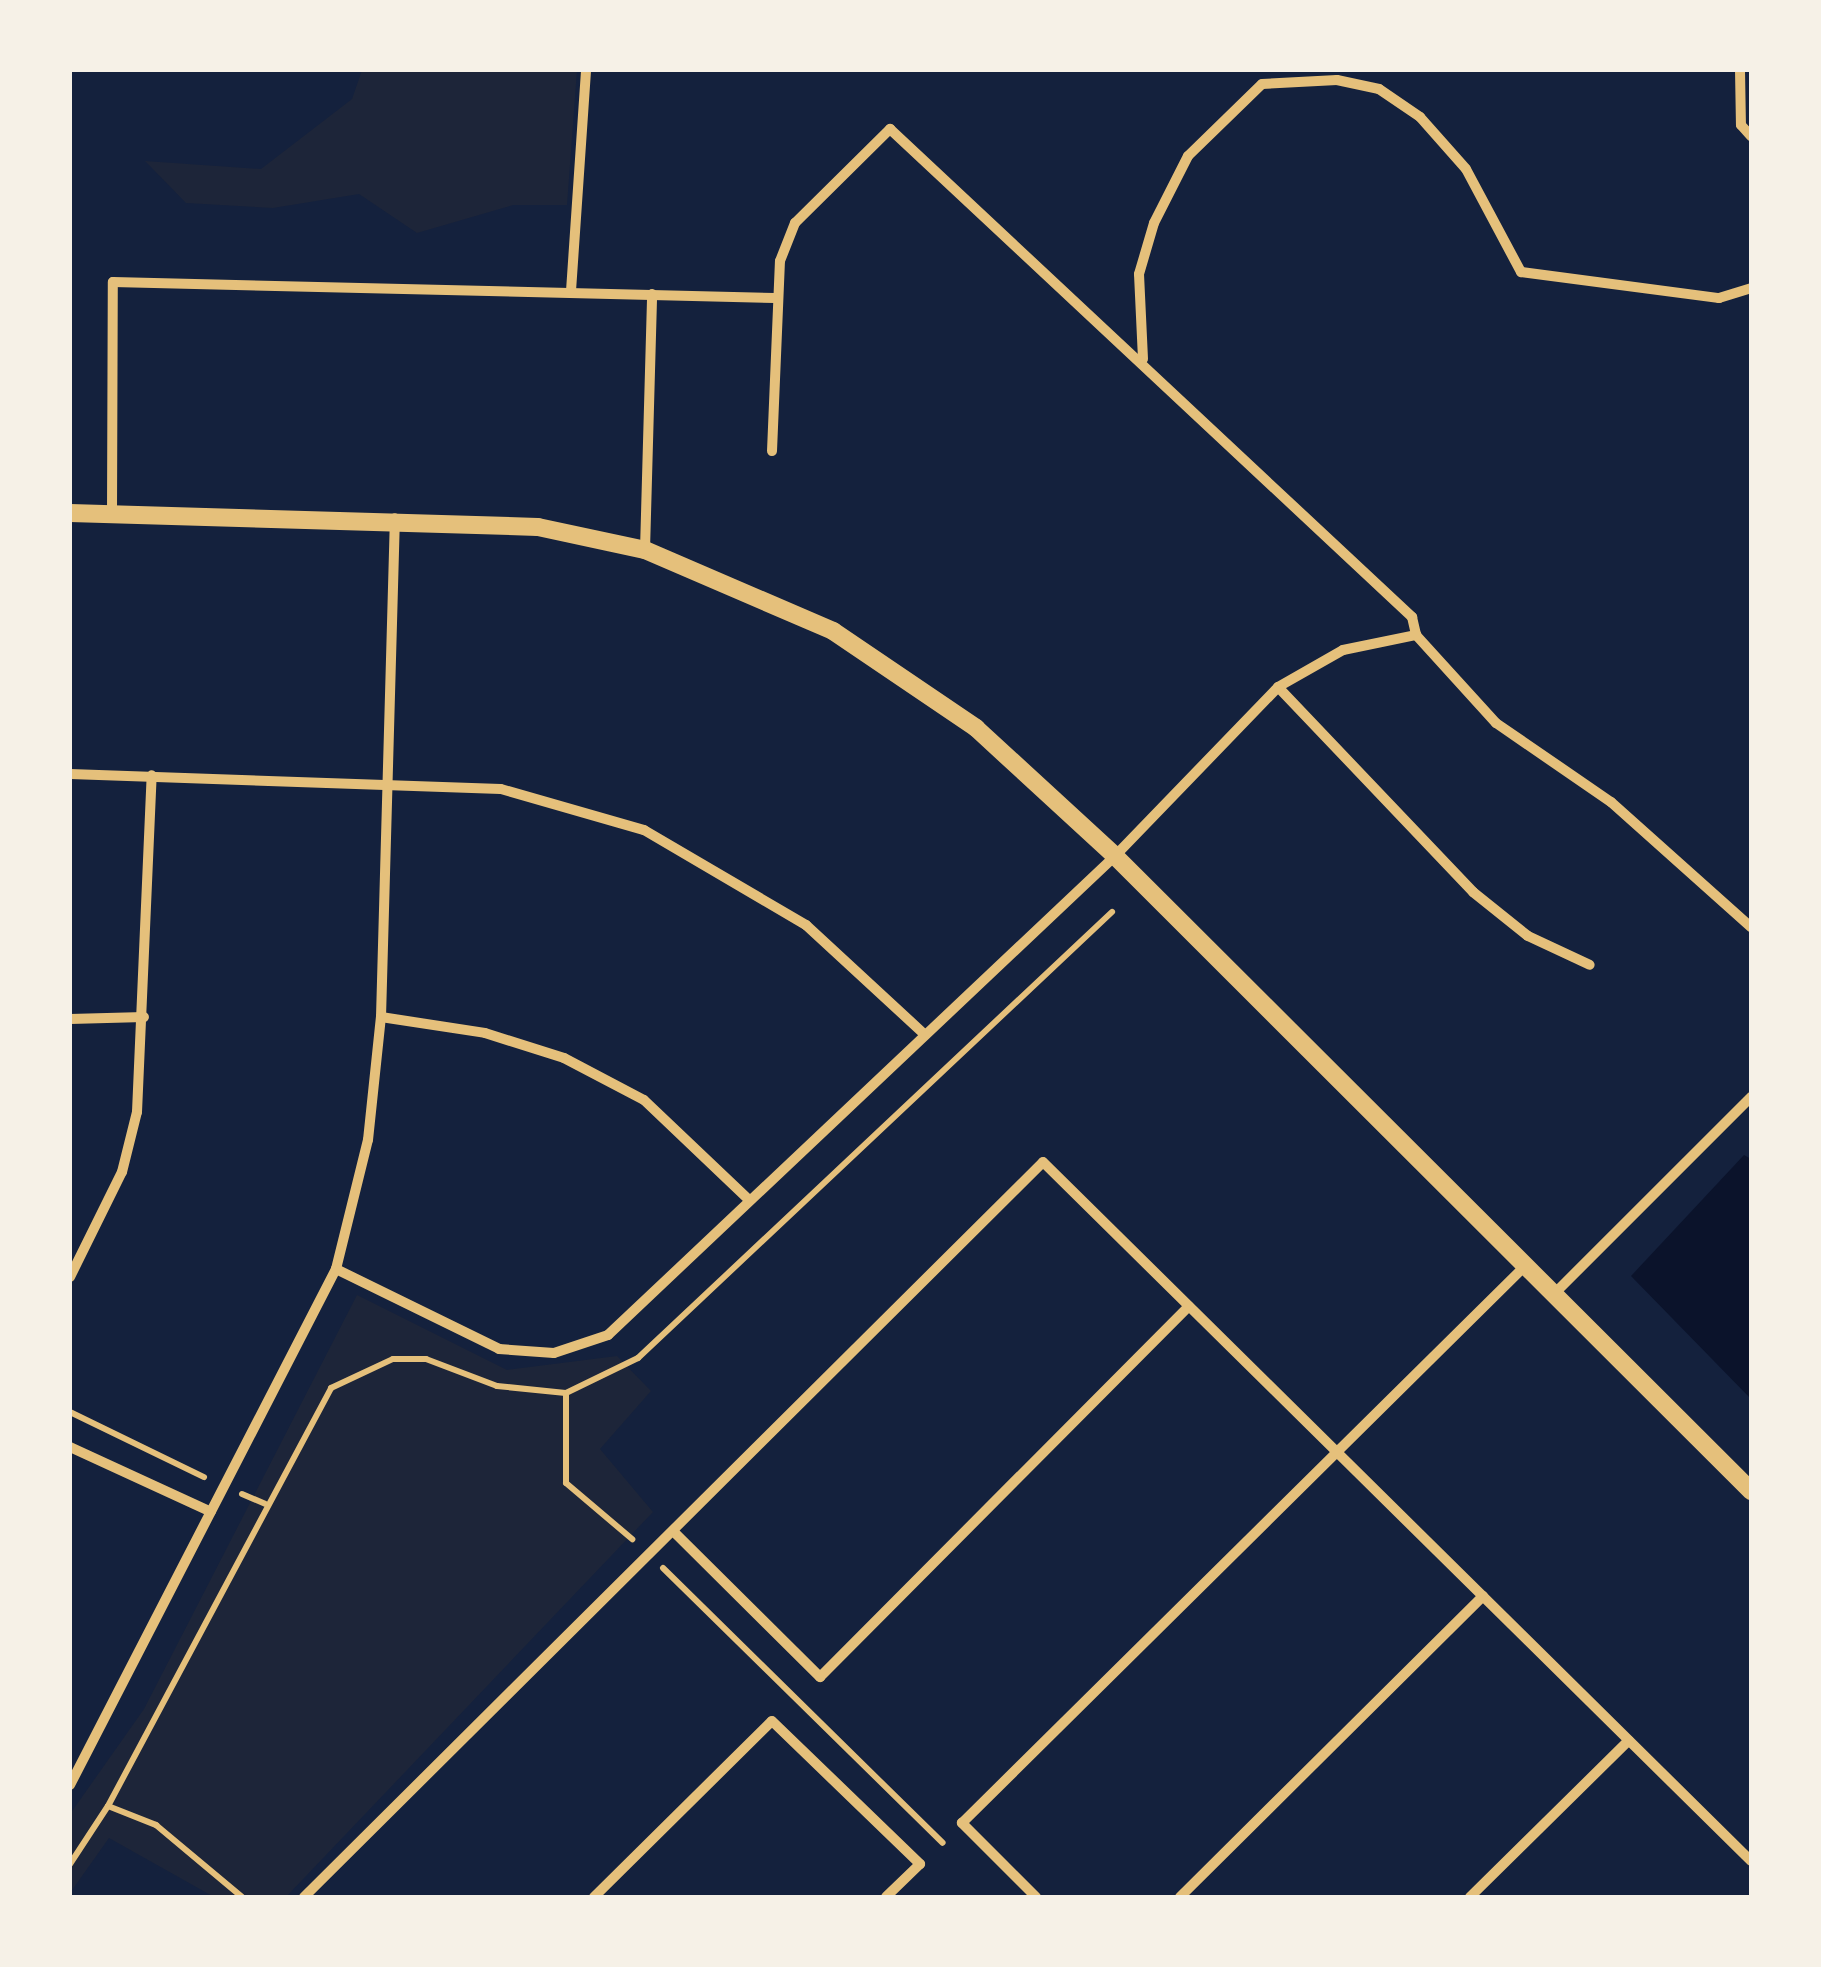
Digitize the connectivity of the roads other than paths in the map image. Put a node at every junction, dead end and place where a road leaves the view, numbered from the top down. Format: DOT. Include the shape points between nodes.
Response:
graph roads {
  1 [pos="586,70"];
  2 [pos="1740,70"];
  3 [pos="1751,136"];
  4 [pos="1751,288"];
  5 [pos="571,291"];
  6 [pos="652,294"];
  7 [pos="775,298"];
  8 [pos="1142,360"];
  9 [pos="772,451"];
  10 [pos="112,512"];
  11 [pos="70,513"];
  12 [pos="395,517"];
  13 [pos="645,550"];
  14 [pos="1416,634"];
  15 [pos="1278,687"];
  16 [pos="70,774"];
  17 [pos="152,774"];
  18 [pos="387,779"];
  19 [pos="1115,856"];
  20 [pos="1751,928"];
  21 [pos="1590,965"];
  22 [pos="381,1016"];
  23 [pos="144,1017"];
  24 [pos="70,1019"];
  25 [pos="922,1033"];
  26 [pos="1751,1097"];
  27 [pos="746,1198"];
  28 [pos="1524,1266"];
  29 [pos="336,1269"];
  30 [pos="70,1278"];
  31 [pos="1554,1294"];
  32 [pos="1189,1306"];
  33 [pos="70,1447"];
  34 [pos="1339,1449"];
  35 [pos="1751,1491"];
  36 [pos="211,1512"];
  37 [pos="674,1532"];
  38 [pos="1483,1596"];
  39 [pos="1629,1740"];
  40 [pos="70,1785"];
  41 [pos="1751,1861"];
  42 [pos="304,1897"];
  43 [pos="594,1897"];
  44 [pos="886,1897"];
  45 [pos="1036,1897"];
  46 [pos="1180,1897"];
  47 [pos="1470,1897"];
  1 -- 5 [label="street"];
  2 -- 3 [label="street" via="1741,124"];
  4 -- 8 [label="street" via="1719,298 1521,272 1466,169 1420,118 1380,90 1351,83 1262,84 1188,156 1154,223 1139,274"];
  5 -- 6 [label="street"];
  5 -- 10 [label="street" via="113,282"];
  6 -- 7 [label="street"];
  6 -- 13 [label="street"];
  7 -- 8 [label="street" via="795,224 890,129 1107,337"];
  7 -- 9 [label="street"];
  8 -- 14 [label="street" via="1412,617"];
  10 -- 11 [label="street"];
  10 -- 12 [label="street"];
  12 -- 13 [label="street" via="538,527"];
  12 -- 18 [label="street"];
  13 -- 19 [label="street" via="742,585 913,678"];
  14 -- 15 [label="street" via="1342,650"];
  14 -- 20 [label="street" via="1496,723 1611,802"];
  15 -- 19 [label="street"];
  15 -- 21 [label="street" via="1474,892 1528,936"];
  16 -- 17 [label="street"];
  17 -- 18 [label="street"];
  17 -- 23 [label="street"];
  18 -- 22 [label="street"];
  18 -- 25 [label="street" via="502,789 644,830 806,925"];
  19 -- 25 [label="street"];
  19 -- 28 [label="street"];
  22 -- 27 [label="street" via="485,1033 564,1058 644,1100"];
  22 -- 29 [label="street" via="368,1140"];
  23 -- 24 [label="street"];
  23 -- 30 [label="street" via="122,1172"];
  25 -- 27 [label="street"];
  26 -- 31 [label="street"];
  27 -- 29 [label="street" via="608,1335 554,1353 499,1349"];
  28 -- 31 [label="street"];
  28 -- 34 [label="street"];
  29 -- 36 [label="street"];
  31 -- 35 [label="street"];
  32 -- 34 [label="street"];
  32 -- 37 [label="street" via="1043,1162"];
  32 -- 37 [label="street" via="820,1677"];
  33 -- 36 [label="street"];
  34 -- 38 [label="street"];
  34 -- 45 [label="street" via="962,1822"];
  36 -- 40 [label="street"];
  37 -- 42 [label="street"];
  38 -- 39 [label="street"];
  38 -- 46 [label="street"];
  39 -- 41 [label="street"];
  39 -- 47 [label="street"];
  43 -- 44 [label="street" via="772,1721 920,1864"];
}
